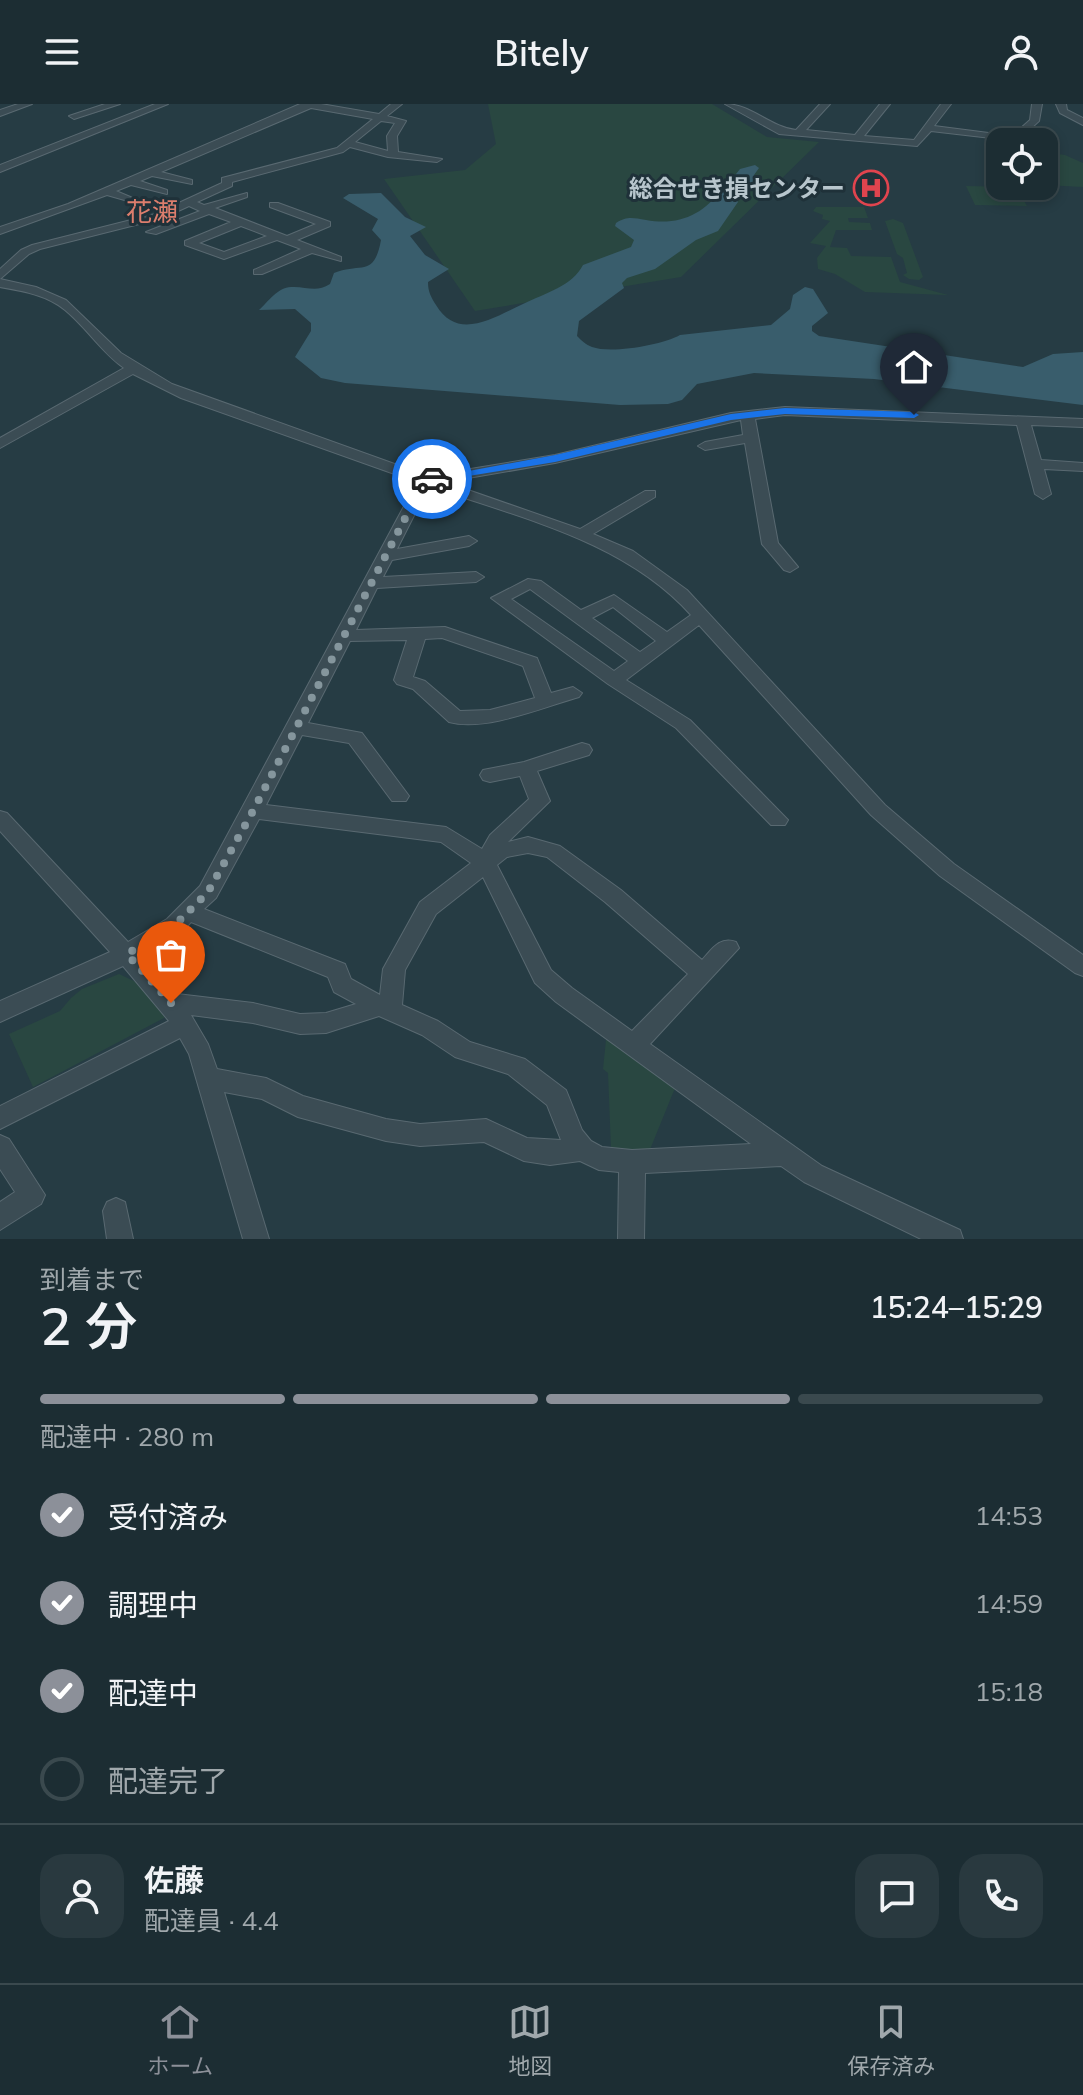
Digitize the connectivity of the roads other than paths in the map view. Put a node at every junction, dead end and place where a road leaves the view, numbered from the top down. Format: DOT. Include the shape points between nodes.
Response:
graph roads {
  1 [pos="27,104"];
  2 [pos="115,104"];
  3 [pos="163,104"];
  4 [pos="397,104"];
  5 [pos="730,104"];
  6 [pos="825,104"];
  7 [pos="885,104"];
  8 [pos="946,104"];
  9 [pos="1037,104"];
  10 [pos="1061,104"];
  11 [pos="308,105"];
  12 [pos="0,113"];
  13 [pos="74,116"];
  14 [pos="378,118"];
  15 [pos="1083,122"];
  16 [pos="928,128"];
  17 [pos="797,134"];
  18 [pos="856,139"];
  19 [pos="347,143"];
  20 [pos="388,154"];
  21 [pos="437,159"];
  22 [pos="0,169"];
  23 [pos="151,172"];
  24 [pos="226,180"];
  25 [pos="130,181"];
  26 [pos="188,182"];
  27 [pos="107,191"];
  28 [pos="163,192"];
  29 [pos="243,195"];
  30 [pos="290,199"];
  31 [pos="131,201"];
  32 [pos="187,202"];
  33 [pos="274,205"];
  34 [pos="208,209"];
  35 [pos="262,210"];
  36 [pos="243,219"];
  37 [pos="109,226"];
  38 [pos="0,231"];
  39 [pos="152,232"];
  40 [pos="282,238"];
  41 [pos="312,249"];
  42 [pos="19,257"];
  43 [pos="0,258"];
  44 [pos="337,259"];
  45 [pos="258,272"];
  46 [pos="0,275"];
  47 [pos="0,283"];
  48 [pos="133,369"];
  49 [pos="747,415"];
  50 [pos="1023,420"];
  51 [pos="1083,423"];
  52 [pos="750,438"];
  53 [pos="0,444"];
  54 [pos="705,446"];
  55 [pos="1035,464"];
  56 [pos="1083,467"];
  57 [pos="425,480"];
  58 [pos="650,494"];
  59 [pos="1043,494"];
  60 [pos="581,535"];
  61 [pos="469,541"];
  62 [pos="386,556"];
  63 [pos="790,567"];
  64 [pos="476,577"];
  65 [pos="372,583"];
  66 [pos="702,615"];
  67 [pos="580,617"];
  68 [pos="418,634"];
  69 [pos="345,636"];
  70 [pos="667,641"];
  71 [pos="640,661"];
  72 [pos="614,680"];
  73 [pos="573,693"];
  74 [pos="545,701"];
  75 [pos="297,728"];
  76 [pos="582,750"];
  77 [pos="526,768"];
  78 [pos="490,775"];
  79 [pos="399,796"];
  80 [pos="253,811"];
  81 [pos="0,818"];
  82 [pos="778,820"];
  83 [pos="485,863"];
  84 [pos="188,912"];
  85 [pos="728,948"];
  86 [pos="127,954"];
  87 [pos="1083,967"];
  88 [pos="703,974"];
  89 [pos="385,1008"];
  90 [pos="0,1012"];
  91 [pos="178,1014"];
  92 [pos="635,1044"];
  93 [pos="209,1078"];
  94 [pos="0,1118"];
  95 [pos="0,1147"];
  96 [pos="582,1149"];
  97 [pos="782,1154"];
  98 [pos="632,1162"];
  99 [pos="116,1211"];
  100 [pos="0,1217"];
  101 [pos="120,1239"];
  102 [pos="256,1239"];
  103 [pos="631,1239"];
  104 [pos="950,1239"];
  1 -- 12 [label="street"];
  2 -- 13 [label="street"];
  3 -- 22 [label="street"];
  4 -- 14 [label="street"];
  5 -- 17 [label="street" via="771,128"];
  6 -- 17 [label="street"];
  7 -- 18 [label="street"];
  8 -- 16 [label="street"];
  9 -- 16 [label="street" via="1034,121 1014,139"];
  10 -- 15 [label="street" via="1063,111"];
  11 -- 14 [label="street"];
  11 -- 23 [label="street"];
  14 -- 19 [label="street"];
  14 -- 20 [label="street" via="401,121"];
  16 -- 18 [label="street" via="917,143"];
  17 -- 18 [label="street"];
  19 -- 20 [label="street"];
  19 -- 24 [label="street" via="327,155"];
  20 -- 21 [label="street"];
  23 -- 25 [label="street"];
  23 -- 26 [label="street"];
  24 -- 32 [label="street" via="228,184"];
  24 -- 37 [label="street"];
  25 -- 27 [label="street"];
  25 -- 28 [label="street"];
  27 -- 31 [label="street"];
  27 -- 38 [label="street"];
  29 -- 34 [label="street"];
  30 -- 33 [label="street"];
  32 -- 34 [label="street"];
  32 -- 37 [label="street" via="159,216"];
  33 -- 35 [label="street"];
  33 -- 40 [label="street" via="326,224"];
  34 -- 36 [label="street"];
  34 -- 39 [label="street"];
  36 -- 40 [label="street"];
  36 -- 40 [label="street" via="189,243 224,256"];
  37 -- 42 [label="street"];
  40 -- 41 [label="street"];
  41 -- 44 [label="street"];
  41 -- 45 [label="street"];
  42 -- 43 [label="street"];
  42 -- 46 [label="street"];
  47 -- 48 [label="street" via="61,302"];
  48 -- 53 [label="street"];
  48 -- 57 [label="street" via="186,395"];
  49 -- 50 [label="street" via="857,412"];
  49 -- 52 [label="street"];
  49 -- 57 [label="street" via="555,459"];
  50 -- 51 [label="street"];
  50 -- 55 [label="street"];
  52 -- 54 [label="street"];
  52 -- 63 [label="street" via="770,544"];
  55 -- 56 [label="street"];
  55 -- 59 [label="street"];
  57 -- 60 [label="street"];
  57 -- 62 [label="street"];
  58 -- 60 [label="street"];
  60 -- 66 [label="street" via="627,554"];
  61 -- 62 [label="street"];
  62 -- 65 [label="street"];
  64 -- 65 [label="street"];
  65 -- 69 [label="street"];
  66 -- 70 [label="street"];
  66 -- 87 [label="street" via="878,810 947,870"];
  67 -- 70 [label="street" via="614,600"];
  67 -- 71 [label="street"];
  67 -- 72 [label="street" via="535,585 499,598"];
  68 -- 69 [label="street"];
  68 -- 74 [label="street" via="445,632 531,662"];
  68 -- 74 [label="street" via="403,680 419,685 456,718 490,716"];
  69 -- 75 [label="street"];
  70 -- 71 [label="street"];
  71 -- 72 [label="street"];
  72 -- 82 [label="street" via="683,724"];
  73 -- 74 [label="street"];
  75 -- 79 [label="street" via="355,738"];
  75 -- 80 [label="street"];
  76 -- 77 [label="street"];
  77 -- 78 [label="street"];
  77 -- 83 [label="street" via="540,801 497,840"];
  80 -- 83 [label="street" via="446,835"];
  80 -- 84 [label="street" via="208,892"];
  81 -- 86 [label="street"];
  83 -- 88 [label="street" via="514,846 553,851"];
  83 -- 89 [label="street" via="428,908 394,969"];
  83 -- 92 [label="street" via="543,976"];
  84 -- 86 [label="street"];
  84 -- 89 [label="street" via="337,971 342,985"];
  85 -- 88 [label="street"];
  86 -- 90 [label="street"];
  86 -- 91 [label="street"];
  88 -- 92 [label="street"];
  89 -- 91 [label="street" via="300,1024 253,1013"];
  89 -- 96 [label="street" via="463,1050 516,1066 557,1098"];
  91 -- 93 [label="street"];
  91 -- 94 [label="street"];
  92 -- 97 [label="street"];
  93 -- 96 [label="street" via="266,1089 298,1106 386,1130 420,1135 486,1130 524,1149"];
  93 -- 102 [label="street"];
  95 -- 100 [label="street" via="32,1195"];
  96 -- 98 [label="street" via="599,1158"];
  97 -- 98 [label="street"];
  97 -- 104 [label="street"];
  98 -- 103 [label="street"];
  99 -- 101 [label="street"];
}
